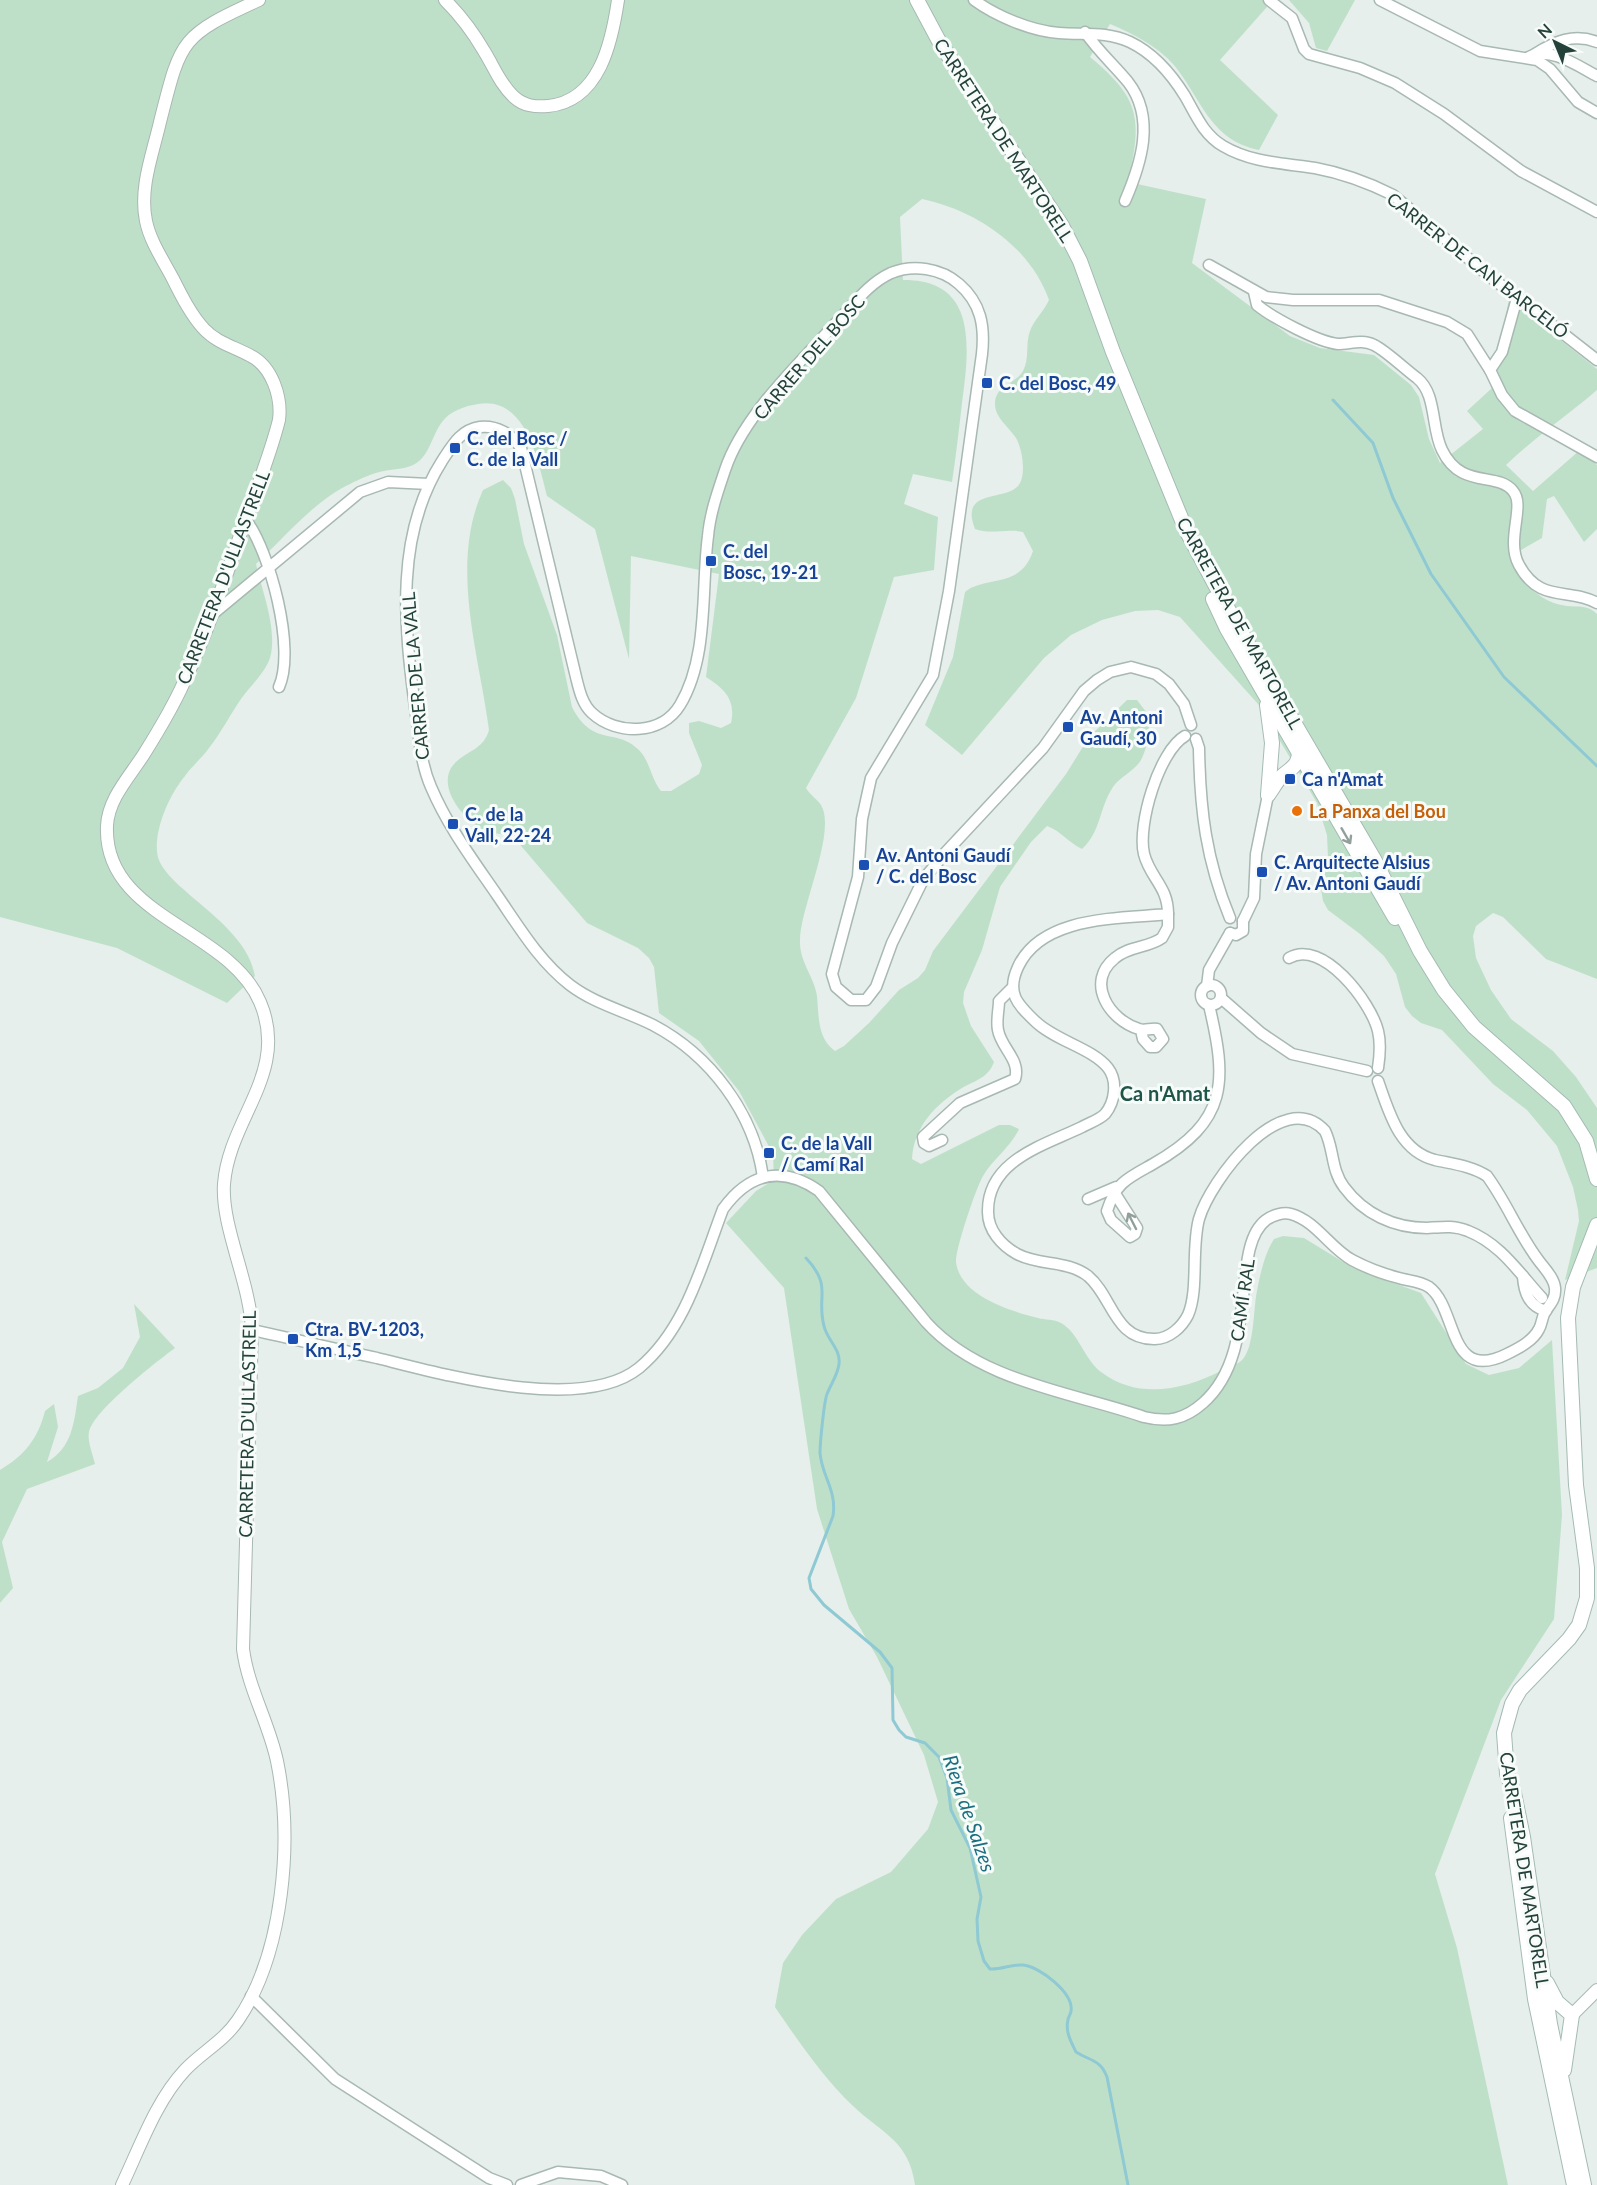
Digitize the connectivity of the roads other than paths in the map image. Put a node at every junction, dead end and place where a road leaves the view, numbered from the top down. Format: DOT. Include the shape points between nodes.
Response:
graph roads {
  1 [pos="259,0"];
  2 [pos="445,0"];
  3 [pos="618,0"];
  4 [pos="917,0"];
  5 [pos="974,0"];
  6 [pos="1269,0"];
  7 [pos="1380,0"];
  8 [pos="1085,33"];
  9 [pos="1597,42"];
  10 [pos="1532,55"];
  11 [pos="1597,75"];
  12 [pos="1597,113"];
  13 [pos="1125,201"];
  14 [pos="1597,212"];
  15 [pos="1209,265"];
  16 [pos="1254,292"];
  17 [pos="1517,298"];
  18 [pos="1597,360"];
  19 [pos="1490,370"];
  20 [pos="1597,457"];
  21 [pos="429,484"];
  22 [pos="246,520"];
  23 [pos="1186,530"];
  24 [pos="269,567"];
  25 [pos="1597,603"];
  26 [pos="213,614"];
  27 [pos="279,687"];
  28 [pos="1263,690"];
  29 [pos="1292,718"];
  30 [pos="1191,738"];
  31 [pos="1299,750"];
  32 [pos="1269,758"];
  33 [pos="1322,771"];
  34 [pos="1288,773"];
  35 [pos="1268,795"];
  36 [pos="1328,805"];
  37 [pos="1168,914"];
  38 [pos="1230,918"];
  39 [pos="1243,921"];
  40 [pos="1230,933"];
  41 [pos="1420,951"];
  42 [pos="1289,958"];
  43 [pos="1207,986"];
  44 [pos="1011,989"];
  45 [pos="1221,998"];
  46 [pos="1209,1005"];
  47 [pos="1141,1030"];
  48 [pos="1373,1070"];
  49 [pos="942,1140"];
  50 [pos="763,1177"];
  51 [pos="1597,1179"];
  52 [pos="1088,1199"];
  53 [pos="1597,1225"];
  54 [pos="1542,1306"];
  55 [pos="252,1330"];
  56 [pos="1507,1774"];
  57 [pos="1542,1974"];
  58 [pos="1597,1990"];
  59 [pos="251,1996"];
  60 [pos="1535,1999"];
  61 [pos="1569,2018"];
  62 [pos="1550,2024"];
  63 [pos="1563,2084"];
  64 [pos="1555,2100"];
  65 [pos="122,2185"];
  66 [pos="507,2185"];
  67 [pos="521,2185"];
  68 [pos="622,2185"];
  69 [pos="1574,2185"];
  70 [pos="1584,2185"];
  1 -- 22 [label="street, CARRETERA D'ULLASTRELL" via="209,24 184,46 175,64 144,202 154,243 197,320 222,343 258,360 274,385 279,420"];
  2 -- 3 [label="street" via="479,42 503,85 519,101 539,107 562,102 593,79 608,48"];
  4 -- 23 [label="main road, CARRETERA DE MARTORELL" via="940,43 1062,226 1080,261 1120,371"];
  5 -- 8 [label="street, CARRER DE CAN BARCELÓ" via="1041,29"];
  6 -- 14 [label="street" via="1292,18 1309,54 1395,83 1521,171"];
  7 -- 10 [label="street" via="1480,51"];
  8 -- 13 [label="street" via="1130,84 1142,115 1143,155"];
  8 -- 17 [label="street, CARRER DE CAN BARCELÓ" via="1113,35 1152,57 1173,80 1209,135 1221,145 1256,160 1329,171 1393,195"];
  9 -- 10 [label="street" via="1578,37 1565,39"];
  10 -- 11 [label="street" via="1557,57"];
  10 -- 12 [label="street" via="1578,102"];
  15 -- 16 [label="street"];
  16 -- 19 [label="street" via="1276,299 1379,300 1437,318 1464,331"];
  16 -- 25 [label="street" via="1257,305 1281,323 1329,342 1373,344 1417,378 1429,398 1442,450 1454,466 1475,478 1504,484 1515,492 1518,502 1513,550 1525,574 1544,590"];
  17 -- 18 [label="street, CARRER DE CAN BARCELÓ"];
  17 -- 19 [label="street" via="1502,352"];
  19 -- 20 [label="street" via="1515,411"];
  21 -- 24 [label="street" via="388,482 360,492"];
  21 -- 30 [label="street, CARRER DEL BOSC" via="452,445 468,430 493,427 518,443 585,705 602,721 619,728 654,726 679,707 686,692 699,642 708,534 716,496 726,466 764,405 880,279 907,269 946,275 968,293 984,330 949,591 933,675 871,778 862,819 858,877 832,981 845,996 858,1002 870,996 923,880 1043,748 1090,685 1110,672 1148,670 1170,684 1184,704 1191,725 1185,729"];
  21 -- 50 [label="street, CARRER DE LA VALL" via="407,564 406,619 423,768 444,815 540,958 590,998 655,1026 689,1050 717,1077 754,1139"];
  22 -- 24 [label="street"];
  22 -- 26 [label="street, CARRETERA D'ULLASTRELL"];
  23 -- 28 [label="main road" via="1209,591"];
  23 -- 29 [label="main road, CARRETERA DE MARTORELL"];
  24 -- 26 [label="street"];
  24 -- 27 [label="street" via="285,645 285,669"];
  26 -- 55 [label="street, CARRETERA D'ULLASTRELL" via="169,712 112,803 107,834 114,866 129,886 231,963 255,992 264,1011 269,1054 232,1152 225,1182 225,1201 244,1276"];
  28 -- 31 [label="main road"];
  28 -- 32 [label="main road" via="1271,727"];
  29 -- 31 [label="main road"];
  29 -- 33 [label="main road, CARRETERA DE MARTORELL"];
  30 -- 37 [label="street" via="1169,752 1143,822 1145,858 1168,899"];
  30 -- 38 [label="street" via="1199,748 1202,826"];
  31 -- 32 [label="main road" via="1281,746"];
  31 -- 33 [label="main road"];
  31 -- 34 [label="main road" via="1298,761"];
  31 -- 36 [label="main road"];
  32 -- 34 [label="main road" via="1274,771"];
  32 -- 35 [label="main road"];
  33 -- 41 [label="main road, CARRETERA DE MARTORELL" via="1389,887"];
  34 -- 35 [label="main road"];
  34 -- 36 [label="main road" via="1304,776"];
  35 -- 39 [label="street" via="1256,854 1254,898"];
  36 -- 41 [label="main road, one-way" via="1405,934"];
  37 -- 44 [label="street" via="1079,923 1055,931 1022,959"];
  37 -- 47 [label="street" via="1168,927 1162,938 1117,956 1102,978 1101,992 1107,1006"];
  38 -- 39 [label="street"];
  38 -- 40 [label="street" via="1226,926"];
  39 -- 40 [label="street" via="1242,932"];
  40 -- 43 [label="street" via="1209,970"];
  41 -- 51 [label="main road, CARRETERA DE MARTORELL" via="1444,990 1474,1027 1564,1106 1586,1141"];
  42 -- 48 [label="street" via="1310,954 1334,968 1366,1004 1378,1029 1380,1044"];
  43 -- 45 [label="street" via="1218,987"];
  43 -- 46 [label="street" via="1201,996"];
  44 -- 49 [label="street" via="999,1000 998,1030 1018,1071 1015,1079 960,1103 923,1137 929,1146"];
  44 -- 54 [label="street" via="1038,1024 1107,1067 1114,1095 1104,1115 1011,1163 994,1187 988,1204 989,1222 1001,1242 1020,1256 1066,1266 1089,1277 1130,1334 1145,1339 1163,1338 1183,1324 1193,1295 1197,1227 1214,1186 1249,1143 1275,1126 1300,1120 1315,1122 1325,1131 1336,1174 1369,1212 1399,1225 1466,1230 1494,1245 1523,1276 1527,1296"];
  45 -- 46 [label="street"];
  45 -- 48 [label="street" via="1292,1054"];
  46 -- 52 [label="street" via="1220,1052 1221,1085 1210,1116 1173,1151 1115,1190"];
  48 -- 54 [label="street" via="1369,1081 1378,1081 1397,1130 1406,1142 1423,1156 1477,1169 1488,1176 1541,1265 1549,1288"];
  50 -- 54 [label="street, CAMÍ RAL" via="800,1179 819,1191 926,1322 953,1347 1004,1374 1160,1421 1185,1416 1206,1400 1227,1373 1241,1326 1254,1235 1267,1219 1284,1213 1306,1221 1351,1260 1427,1285 1440,1298 1459,1347 1475,1358 1493,1359 1523,1344 1538,1331"];
  50 -- 55 [label="street" via="742,1187 723,1209 692,1291 669,1335 637,1370 611,1383 554,1389 475,1381"];
  53 -- 56 [label="main road, CARRETERA DE MARTORELL" via="1573,1287 1568,1318 1576,1485 1587,1598 1579,1625 1512,1704 1504,1733"];
  55 -- 59 [label="street, CARRETERA D'ULLASTRELL" via="243,1649 277,1763 283,1878 275,1929"];
  56 -- 57 [label="main road, CARRETERA DE MARTORELL" via="1523,1837"];
  56 -- 60 [label="main road"];
  57 -- 61 [label="main road"];
  57 -- 62 [label="main road, CARRETERA DE MARTORELL"];
  58 -- 61 [label="street"];
  59 -- 65 [label="street, CARRETERA D'ULLASTRELL" via="231,2030 172,2086"];
  59 -- 66 [label="street" via="335,2079 489,2178"];
  60 -- 62 [label="main road"];
  60 -- 64 [label="main road"];
  61 -- 62 [label="main road" via="1554,2014"];
  61 -- 62 [label="main road" via="1561,2033"];
  61 -- 63 [label="main road"];
  62 -- 63 [label="main road, CARRETERA DE MARTORELL"];
  62 -- 64 [label="main road" via="1546,2034"];
  63 -- 70 [label="main road, CARRETERA DE MARTORELL"];
  64 -- 69 [label="main road"];
  67 -- 68 [label="street" via="558,2172 602,2176"];
}
